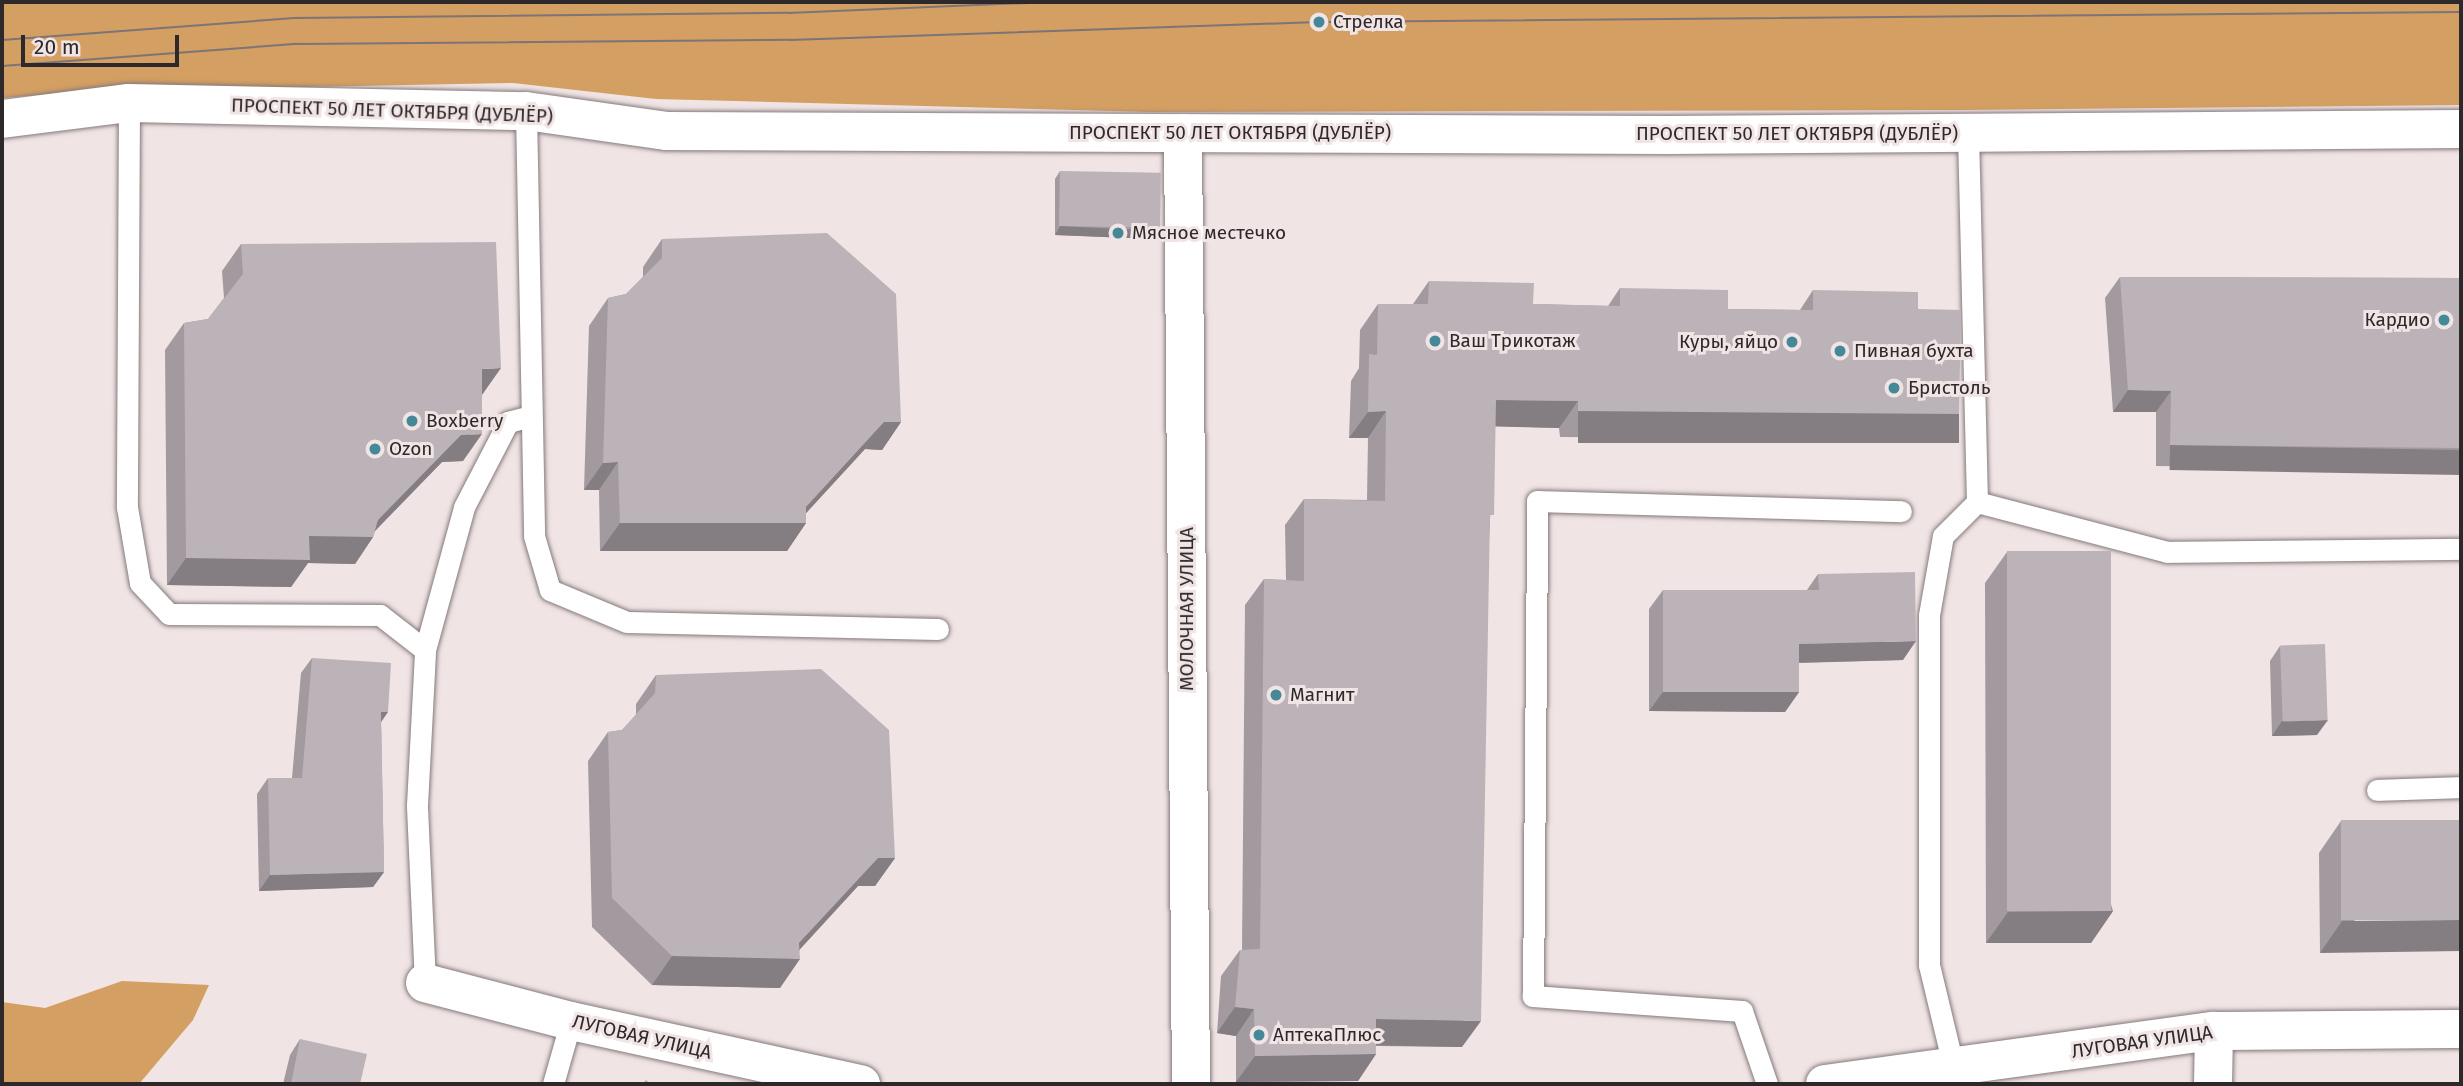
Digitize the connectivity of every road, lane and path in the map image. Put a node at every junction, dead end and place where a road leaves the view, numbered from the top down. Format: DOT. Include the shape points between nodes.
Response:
graph roads {
  1 [pos="129,103"];
  2 [pos="526,111"];
  3 [pos="2,119"];
  4 [pos="2461,129"];
  5 [pos="1968,133"];
  6 [pos="1183,134"];
  7 [pos="531,416"];
  8 [pos="1977,502"];
  9 [pos="1901,511"];
  10 [pos="2461,549"];
  11 [pos="938,629"];
  12 [pos="425,650"];
  13 [pos="2461,787"];
  14 [pos="2377,790"];
  15 [pos="425,983"];
  16 [pos="571,1021"];
  17 [pos="2461,1029"];
  18 [pos="2214,1031"];
  19 [pos="1954,1069"];
  20 [pos="553,1084"];
  21 [pos="861,1084"];
  22 [pos="1191,1084"];
  23 [pos="1767,1084"];
  24 [pos="1825,1084"];
  25 [pos="2213,1084"];
  1 -- 2 [label="street, ПРОСПЕКТ 50 ЛЕТ ОКТЯБРЯ (ДУБЛЁР)"];
  1 -- 3 [label="street, ПРОСПЕКТ 50 ЛЕТ ОКТЯБРЯ (ДУБЛЁР)"];
  1 -- 12 [label="lane" via="127,507 140,583 169,614 380,615"];
  2 -- 6 [label="street, ПРОСПЕКТ 50 ЛЕТ ОКТЯБРЯ (ДУБЛЁР)" via="666,131"];
  2 -- 7 [label="lane"];
  4 -- 5 [label="street, ПРОСПЕКТ 50 ЛЕТ ОКТЯБРЯ (ДУБЛЁР)"];
  5 -- 6 [label="street, ПРОСПЕКТ 50 ЛЕТ ОКТЯБРЯ (ДУБЛЁР)"];
  5 -- 8 [label="lane"];
  6 -- 22 [label="street, МОЛОЧНАЯ УЛИЦА"];
  7 -- 11 [label="lane" via="534,536 550,590 627,622"];
  7 -- 12 [label="lane" via="508,422 464,507"];
  8 -- 10 [label="lane" via="2167,552"];
  8 -- 19 [label="lane" via="1943,536 1929,615 1929,965"];
  9 -- 23 [label="lane" via="1537,501 1533,996 1742,1011"];
  12 -- 15 [label="lane" via="417,805"];
  13 -- 14 [label="lane"];
  15 -- 16 [label="street, ЛУГОВАЯ УЛИЦА"];
  16 -- 20 [label="lane"];
  16 -- 21 [label="street, ЛУГОВАЯ УЛИЦА"];
  17 -- 18 [label="street, ЛУГОВАЯ УЛИЦА"];
  18 -- 19 [label="street, ЛУГОВАЯ УЛИЦА"];
  18 -- 25 [label="street"];
  19 -- 24 [label="street, ЛУГОВАЯ УЛИЦА"];
}
